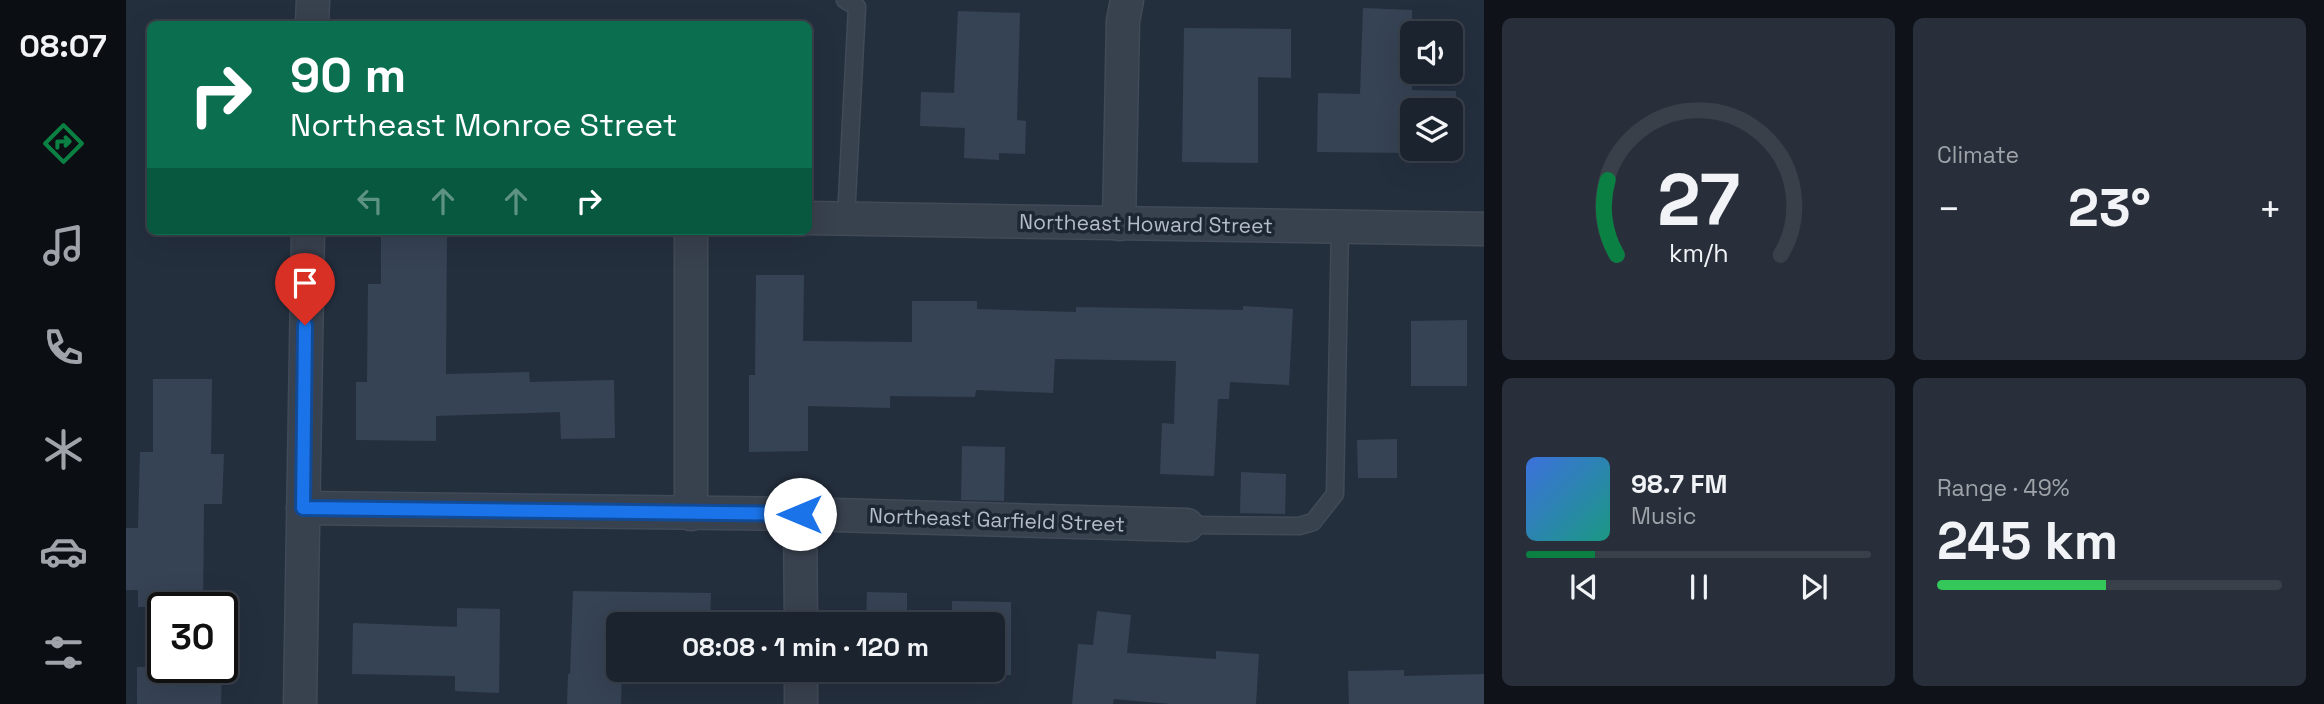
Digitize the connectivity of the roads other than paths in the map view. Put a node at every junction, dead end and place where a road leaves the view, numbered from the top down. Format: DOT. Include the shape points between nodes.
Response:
graph roads {
  1 [pos="313,0"];
  2 [pos="845,0"];
  3 [pos="1127,0"];
  4 [pos="312,21"];
  5 [pos="812,218"];
  6 [pos="846,218"];
  7 [pos="1119,224"];
  8 [pos="1340,227"];
  9 [pos="1484,229"];
  10 [pos="308,235"];
  11 [pos="691,235"];
  12 [pos="303,508"];
  13 [pos="691,514"];
  14 [pos="800,514"];
  15 [pos="1187,525"];
  16 [pos="801,612"];
  17 [pos="801,682"];
  18 [pos="300,704"];
  19 [pos="801,704"];
  1 -- 4 [label="street"];
  2 -- 6 [label="lane" via="857,7"];
  3 -- 7 [label="street"];
  5 -- 6 [label="street, Northeast Howard Street"];
  6 -- 7 [label="street, Northeast Howard Street"];
  7 -- 8 [label="street, Northeast Howard Street"];
  8 -- 9 [label="street, Northeast Howard Street"];
  8 -- 15 [label="lane" via="1335,494 1313,522 1299,526"];
  10 -- 12 [label="street"];
  11 -- 13 [label="street"];
  12 -- 13 [label="street, Northeast Garfield Street"];
  12 -- 18 [label="street"];
  13 -- 14 [label="street, Northeast Garfield Street"];
  14 -- 15 [label="street, Northeast Garfield Street"];
  14 -- 16 [label="street"];
  17 -- 19 [label="street"];
}
